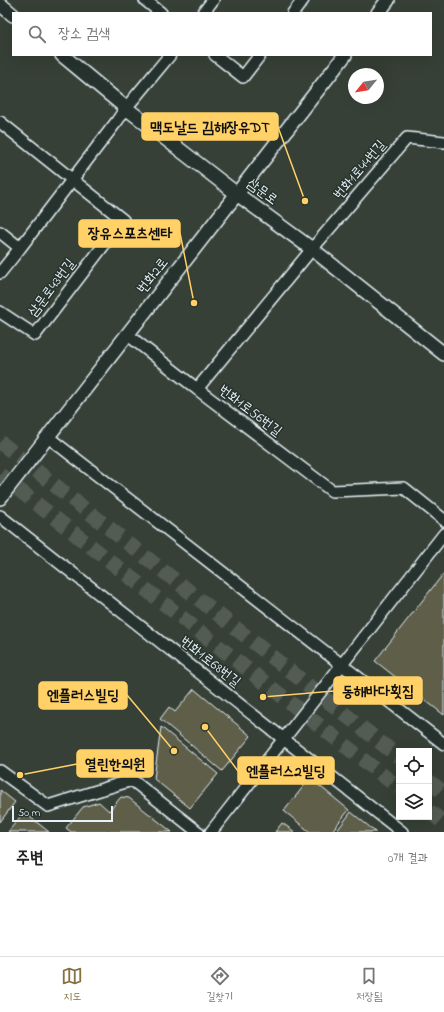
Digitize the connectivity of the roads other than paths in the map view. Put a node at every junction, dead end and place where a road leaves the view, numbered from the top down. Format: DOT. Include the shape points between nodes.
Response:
graph roads {
  1 [pos="145,0"];
  2 [pos="213,0"];
  3 [pos="303,0"];
  4 [pos="388,0"];
  5 [pos="0,4"];
  6 [pos="160,12"];
  7 [pos="204,12"];
  8 [pos="294,12"];
  9 [pos="379,12"];
  10 [pos="12,14"];
  11 [pos="63,56"];
  12 [pos="169,56"];
  13 [pos="216,56"];
  14 [pos="259,56"];
  15 [pos="345,56"];
  16 [pos="126,108"];
  17 [pos="0,122"];
  18 [pos="444,142"];
  19 [pos="73,179"];
  20 [pos="237,194"];
  21 [pos="0,232"];
  22 [pos="20,248"];
  23 [pos="312,249"];
  24 [pos="0,273"];
  25 [pos="0,312"];
  26 [pos="128,335"];
  27 [pos="444,354"];
  28 [pos="197,389"];
  29 [pos="48,437"];
  30 [pos="0,498"];
  31 [pos="0,516"];
  32 [pos="444,520"];
  33 [pos="444,534"];
  34 [pos="342,665"];
  35 [pos="283,739"];
  36 [pos="444,744"];
  37 [pos="0,771"];
  38 [pos="198,832"];
  39 [pos="210,832"];
  40 [pos="402,832"];
  1 -- 6 [label="street"];
  2 -- 7 [label="street"];
  3 -- 8 [label="street"];
  4 -- 9 [label="street"];
  5 -- 10 [label="street"];
  11 -- 16 [label="street, 삼문로"];
  12 -- 16 [label="street"];
  13 -- 14 [label="street" via="243,76"];
  15 -- 20 [label="street, 번화2로"];
  16 -- 19 [label="street"];
  16 -- 20 [label="street, 삼문로"];
  17 -- 19 [label="street, 삼문로43번길"];
  18 -- 23 [label="street, 번화1로44번길" via="406,138"];
  19 -- 22 [label="street"];
  19 -- 25 [label="street, 삼문로43번길" via="123,220 35,335"];
  20 -- 23 [label="street, 삼문로"];
  20 -- 26 [label="street, 번화2로"];
  21 -- 22 [label="street"];
  22 -- 24 [label="street"];
  23 -- 27 [label="street, 삼문로"];
  23 -- 28 [label="street, 번화1로56번길"];
  26 -- 28 [label="street"];
  26 -- 29 [label="street, 번화2로"];
  28 -- 32 [label="street, 번화1로56번길" via="332,491 404,488"];
  29 -- 30 [label="street, 번화2로"];
  29 -- 34 [label="street"];
  31 -- 35 [label="street, 번화1로68번길"];
  33 -- 34 [label="street"];
  34 -- 35 [label="street"];
  34 -- 36 [label="street"];
  35 -- 39 [label="street"];
  35 -- 40 [label="street, 번화1로68번길"];
  37 -- 38 [label="street" via="48,806 132,780"];
}
